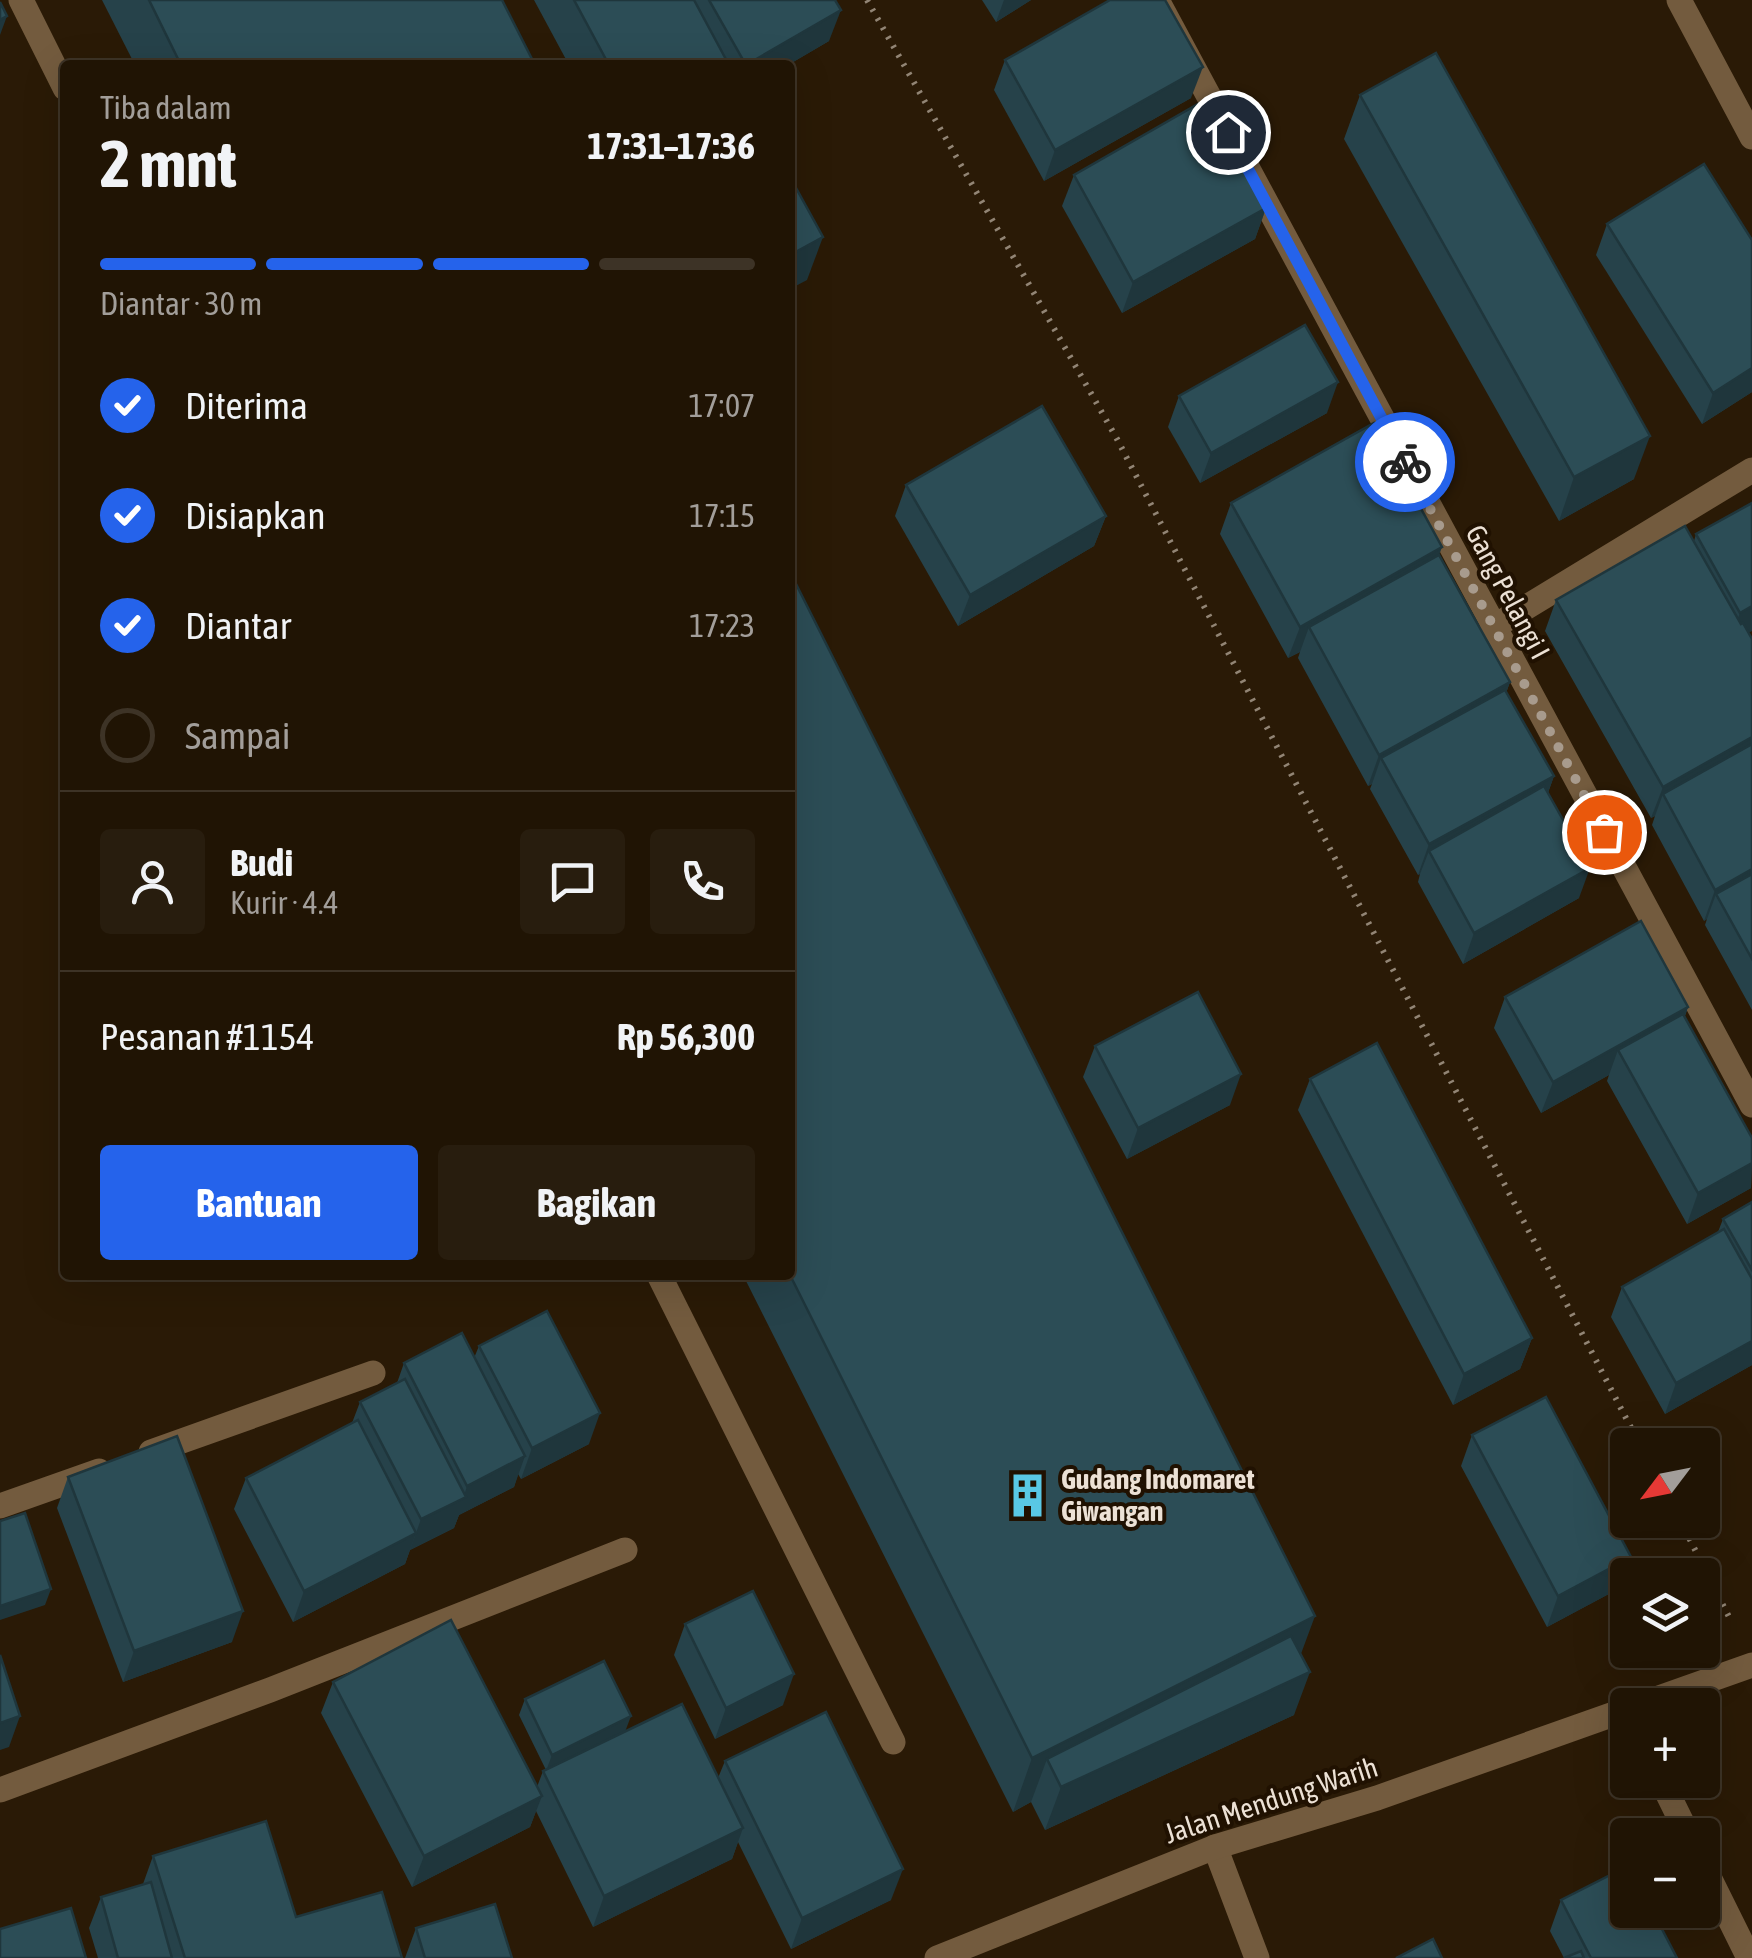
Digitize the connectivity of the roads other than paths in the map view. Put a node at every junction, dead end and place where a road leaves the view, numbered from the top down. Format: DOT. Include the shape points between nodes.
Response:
graph roads {
  1 [pos="21,0"];
  2 [pos="1157,0"];
  3 [pos="1680,0"];
  4 [pos="60,78"];
  5 [pos="1752,136"];
  6 [pos="1752,470"];
  7 [pos="1492,628"];
  8 [pos="1752,1106"];
  9 [pos="662,1280"];
  10 [pos="373,1374"];
  11 [pos="0,1506"];
  12 [pos="625,1550"];
  13 [pos="1751,1666"];
  14 [pos="1690,1688"];
  15 [pos="1610,1717"];
  16 [pos="893,1742"];
  17 [pos="0,1790"];
  18 [pos="1214,1847"];
  19 [pos="1720,1900"];
  20 [pos="937,1958"];
  21 [pos="1257,1958"];
  22 [pos="1749,1958"];
  1 -- 4 [label="street"];
  2 -- 7 [label="street, Gang Pelangi I"];
  3 -- 5 [label="street"];
  6 -- 7 [label="street"];
  7 -- 8 [label="street, Gang Pelangi I"];
  9 -- 16 [label="street"];
  10 -- 11 [label="street"];
  12 -- 17 [label="street"];
  13 -- 14 [label="street, Jalan Mendung Warih"];
  15 -- 18 [label="street, Jalan Mendung Warih"];
  18 -- 20 [label="street, Jalan Mendung Warih"];
  18 -- 21 [label="street"];
  19 -- 22 [label="street"];
}
